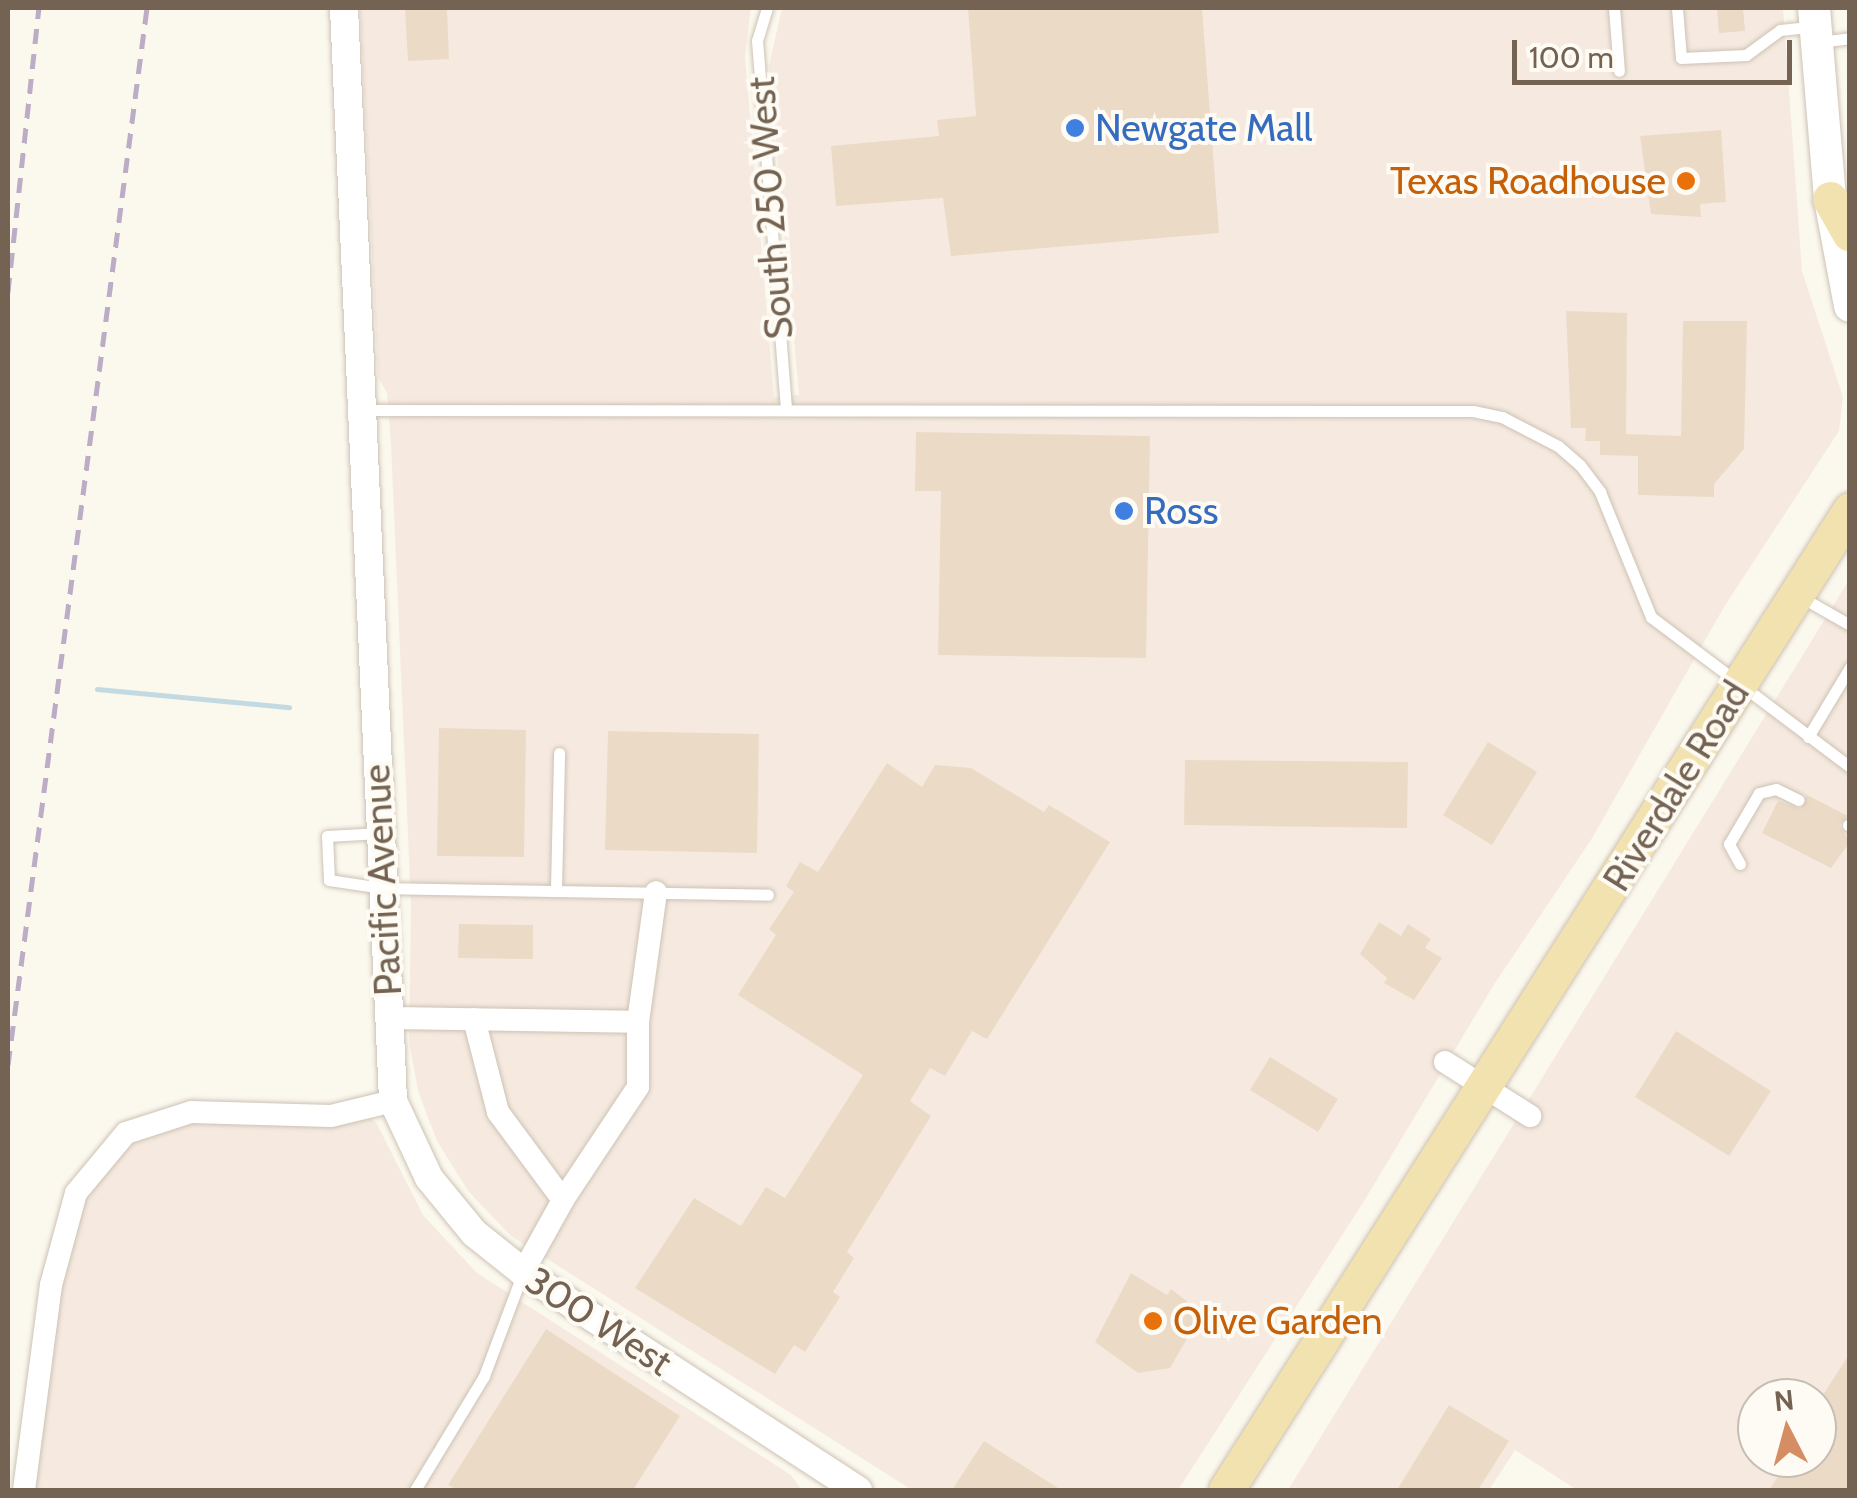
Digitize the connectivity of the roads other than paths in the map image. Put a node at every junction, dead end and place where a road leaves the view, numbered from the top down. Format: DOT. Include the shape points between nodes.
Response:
graph roads {
  1 [pos="344,8"];
  2 [pos="767,8"];
  3 [pos="1614,8"];
  4 [pos="1677,8"];
  5 [pos="1824,28"];
  6 [pos="1619,71"];
  7 [pos="1830,198"];
  8 [pos="1850,234"];
  9 [pos="1850,306"];
  10 [pos="786,409"];
  11 [pos="364,410"];
  12 [pos="1848,515"];
  13 [pos="1796,595"];
  14 [pos="1850,625"];
  15 [pos="1850,666"];
  16 [pos="1743,682"];
  17 [pos="1808,736"];
  18 [pos="559,753"];
  19 [pos="1850,767"];
  20 [pos="1799,800"];
  21 [pos="380,834"];
  22 [pos="1740,864"];
  23 [pos="382,888"];
  24 [pos="556,889"];
  25 [pos="656,892"];
  26 [pos="768,895"];
  27 [pos="388,1018"];
  28 [pos="474,1020"];
  29 [pos="638,1022"];
  30 [pos="1445,1062"];
  31 [pos="1491,1072"];
  32 [pos="392,1101"];
  33 [pos="1530,1116"];
  34 [pos="564,1200"];
  35 [pos="522,1272"];
  36 [pos="24,1490"];
  37 [pos="415,1490"];
  38 [pos="858,1490"];
  39 [pos="1226,1490"];
  1 -- 11 [label="street, Pacific Avenue"];
  2 -- 10 [label="lane, South 250 West" via="757,40"];
  3 -- 6 [label="lane"];
  4 -- 5 [label="lane" via="1681,58 1746,55 1780,30"];
  5 -- 7 [label="main road"];
  7 -- 8 [label="main road"];
  7 -- 9 [label="main road"];
  10 -- 11 [label="lane"];
  10 -- 16 [label="lane" via="1473,411 1502,417 1580,465 1612,518 1632,584 1651,617"];
  11 -- 21 [label="street, Pacific Avenue"];
  12 -- 13 [label="main road, Riverdale Road"];
  13 -- 14 [label="lane"];
  13 -- 16 [label="main road, Riverdale Road"];
  15 -- 17 [label="lane"];
  16 -- 17 [label="lane"];
  16 -- 31 [label="main road, Riverdale Road"];
  17 -- 19 [label="lane"];
  18 -- 24 [label="lane"];
  20 -- 22 [label="lane" via="1776,789 1758,793 1729,844 1730,858"];
  21 -- 23 [label="street, Pacific Avenue"];
  21 -- 23 [label="lane" via="328,836 328,851 330,880"];
  23 -- 24 [label="lane"];
  23 -- 27 [label="street, Pacific Avenue"];
  24 -- 25 [label="lane"];
  25 -- 26 [label="lane"];
  25 -- 29 [label="street"];
  27 -- 28 [label="street"];
  27 -- 32 [label="street, Pacific Avenue"];
  28 -- 29 [label="street"];
  28 -- 34 [label="street" via="498,1112"];
  29 -- 34 [label="street" via="638,1087"];
  30 -- 31 [label="street"];
  31 -- 33 [label="street"];
  31 -- 39 [label="main road, Riverdale Road"];
  32 -- 35 [label="street, 300 West" via="429,1178 474,1234"];
  32 -- 36 [label="street" via="331,1116 191,1112 126,1133 76,1193 51,1285"];
  34 -- 35 [label="street"];
  35 -- 37 [label="lane" via="484,1376"];
  35 -- 38 [label="street, 300 West"];
}
